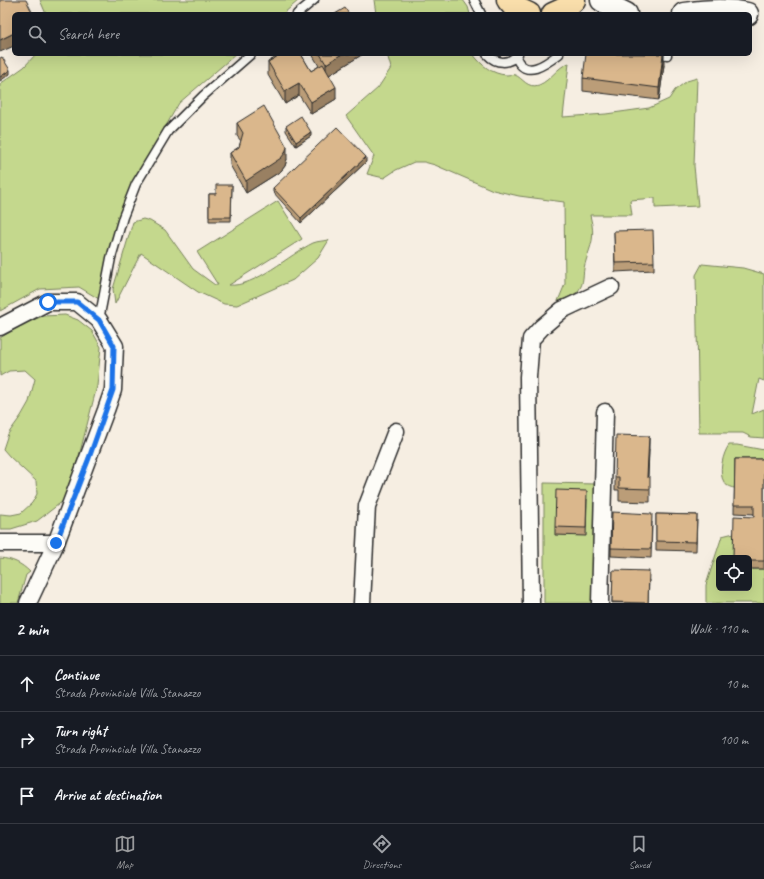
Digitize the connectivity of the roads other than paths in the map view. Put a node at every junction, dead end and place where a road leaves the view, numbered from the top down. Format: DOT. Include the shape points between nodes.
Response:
graph roads {
  1 [pos="314,0"];
  2 [pos="474,0"];
  3 [pos="508,0"];
  4 [pos="574,0"];
  5 [pos="602,0"];
  6 [pos="299,12"];
  7 [pos="480,12"];
  8 [pos="525,12"];
  9 [pos="559,12"];
  10 [pos="622,12"];
  11 [pos="695,12"];
  12 [pos="741,12"];
  13 [pos="752,16"];
  14 [pos="764,19"];
  15 [pos="249,56"];
  16 [pos="490,56"];
  17 [pos="515,56"];
  18 [pos="517,56"];
  19 [pos="556,56"];
  20 [pos="612,287"];
  21 [pos="99,320"];
  22 [pos="0,327"];
  23 [pos="605,412"];
  24 [pos="396,431"];
  25 [pos="0,543"];
  26 [pos="56,543"];
  27 [pos="28,603"];
  28 [pos="362,603"];
  29 [pos="531,603"];
  30 [pos="600,603"];
  1 -- 6 [label="lane"];
  2 -- 7 [label="lane"];
  3 -- 8 [label="main road" via="514,7"];
  4 -- 9 [label="main road"];
  5 -- 10 [label="main road"];
  11 -- 12 [label="main road"];
  13 -- 14 [label="main road"];
  15 -- 21 [label="lane" via="168,131 136,184 111,258"];
  16 -- 17 [label="lane" via="503,62"];
  18 -- 19 [label="lane" via="521,66 529,69 544,65"];
  20 -- 29 [label="street" via="562,310 531,339 528,377"];
  21 -- 22 [label="street" via="77,302 48,302"];
  21 -- 26 [label="street" via="114,346 113,390"];
  23 -- 30 [label="street"];
  24 -- 28 [label="street" via="367,506"];
  25 -- 26 [label="street"];
  26 -- 27 [label="street"];
}
